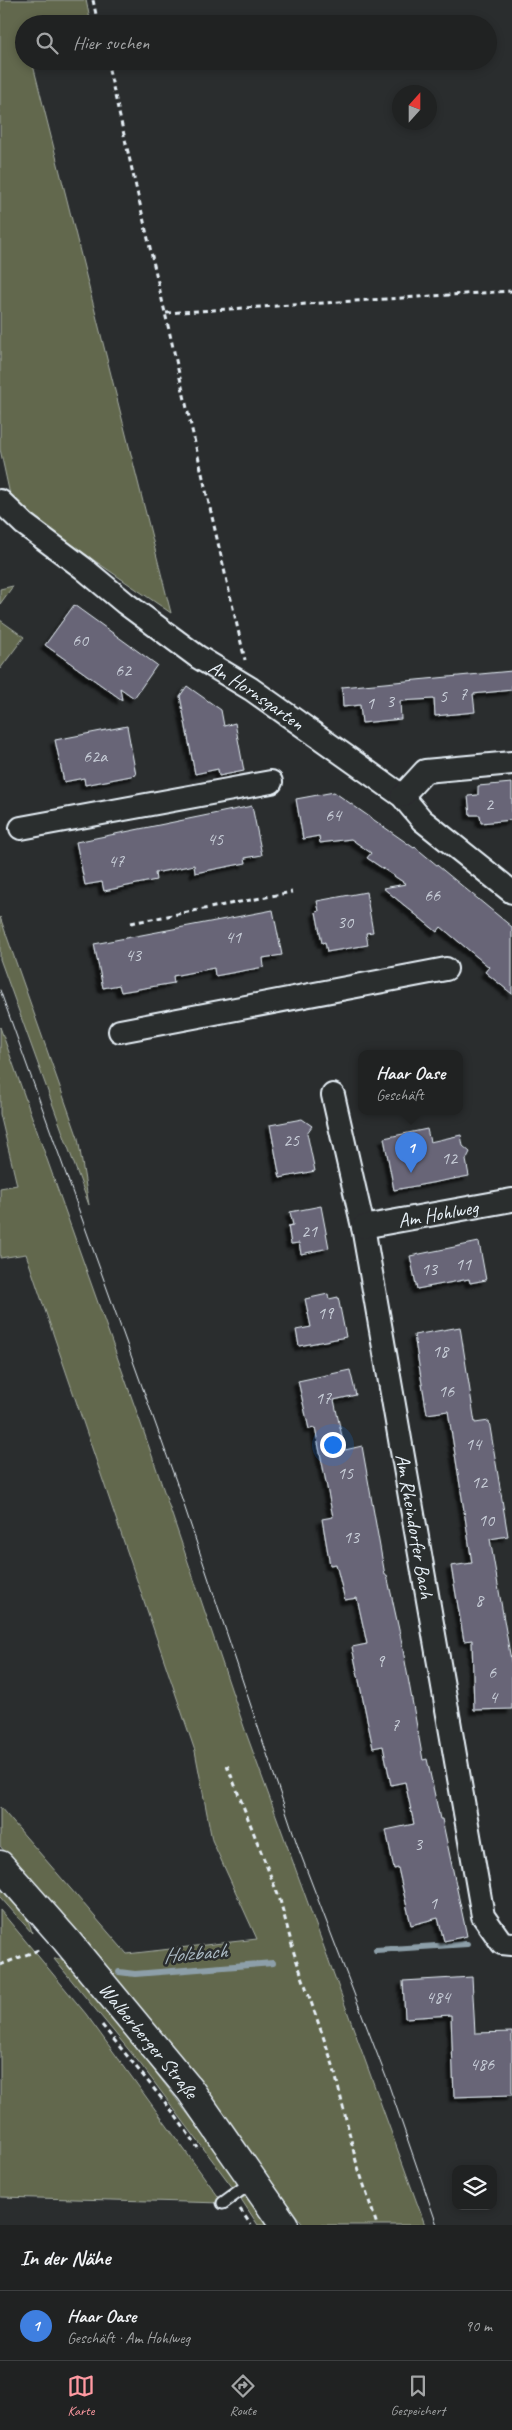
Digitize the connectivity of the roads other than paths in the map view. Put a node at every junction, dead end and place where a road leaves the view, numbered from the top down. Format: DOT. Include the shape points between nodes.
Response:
graph roads {
  1 [pos="0,501"];
  2 [pos="512,763"];
  3 [pos="271,782"];
  4 [pos="402,796"];
  5 [pos="21,828"];
  6 [pos="512,892"];
  7 [pos="446,969"];
  8 [pos="120,1031"];
  9 [pos="333,1095"];
  10 [pos="512,1200"];
  11 [pos="363,1227"];
  12 [pos="0,1865"];
  13 [pos="512,1944"];
  14 [pos="284,2225"];
  1 -- 4 [label="street, An Hornsgarten" via="24,524 198,657 251,689"];
  2 -- 4 [label="street" via="425,771"];
  3 -- 5 [label="street"];
  4 -- 6 [label="street, An Hornsgarten" via="422,820"];
  7 -- 8 [label="street"];
  9 -- 11 [label="street, Am Rheindorfer Bach"];
  10 -- 11 [label="street, Am Hohlweg"];
  11 -- 13 [label="street, Am Rheindorfer Bach" via="483,1916 502,1943"];
  12 -- 14 [label="main road, Walberberger Straße" via="56,1948 190,2090 236,2193"];
}
